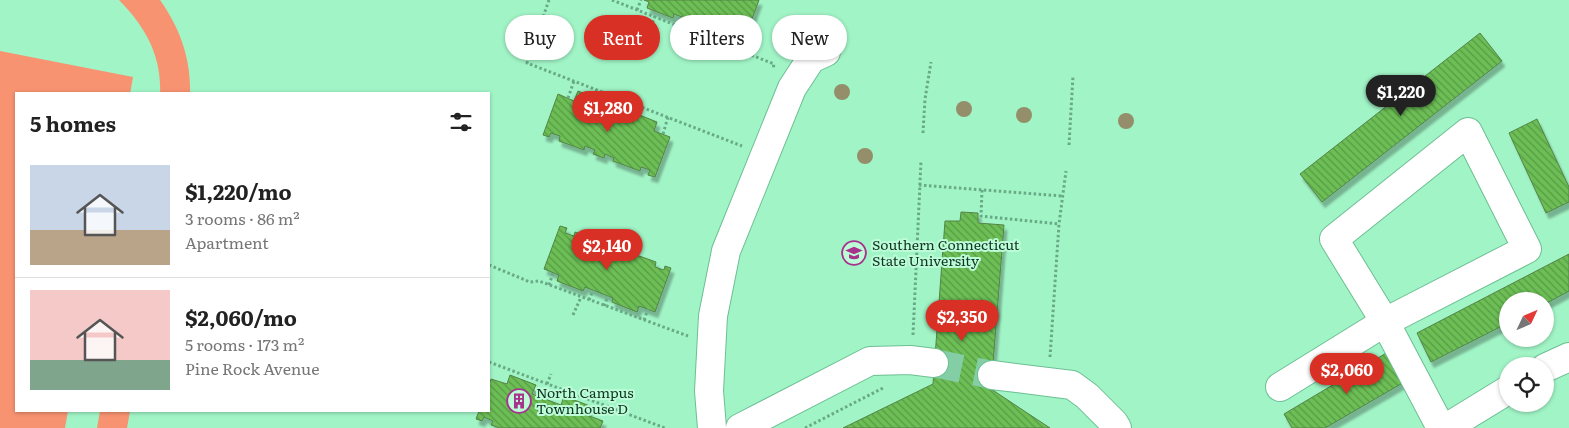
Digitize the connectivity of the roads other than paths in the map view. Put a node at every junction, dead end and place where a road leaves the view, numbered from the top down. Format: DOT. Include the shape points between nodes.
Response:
graph roads {
  1 [pos="810,60"];
  2 [pos="1385,322"];
  3 [pos="1569,356"];
  4 [pos="922,361"];
  5 [pos="1554,364"];
  6 [pos="992,375"];
  7 [pos="1280,387"];
  8 [pos="1499,396"];
  9 [pos="712,428"];
  10 [pos="740,428"];
  11 [pos="1117,428"];
  12 [pos="1441,428"];
  13 [pos="1446,428"];
  1 -- 9 [label="street" via="792,88 726,251 713,316 709,392"];
  2 -- 2 [label="street" via="1527,248 1468,132 1334,239"];
  2 -- 7 [label="street"];
  2 -- 12 [label="street"];
  3 -- 5 [label="street"];
  4 -- 10 [label="street" via="870,361"];
  6 -- 11 [label="street" via="1072,385"];
  8 -- 13 [label="street"];
}
